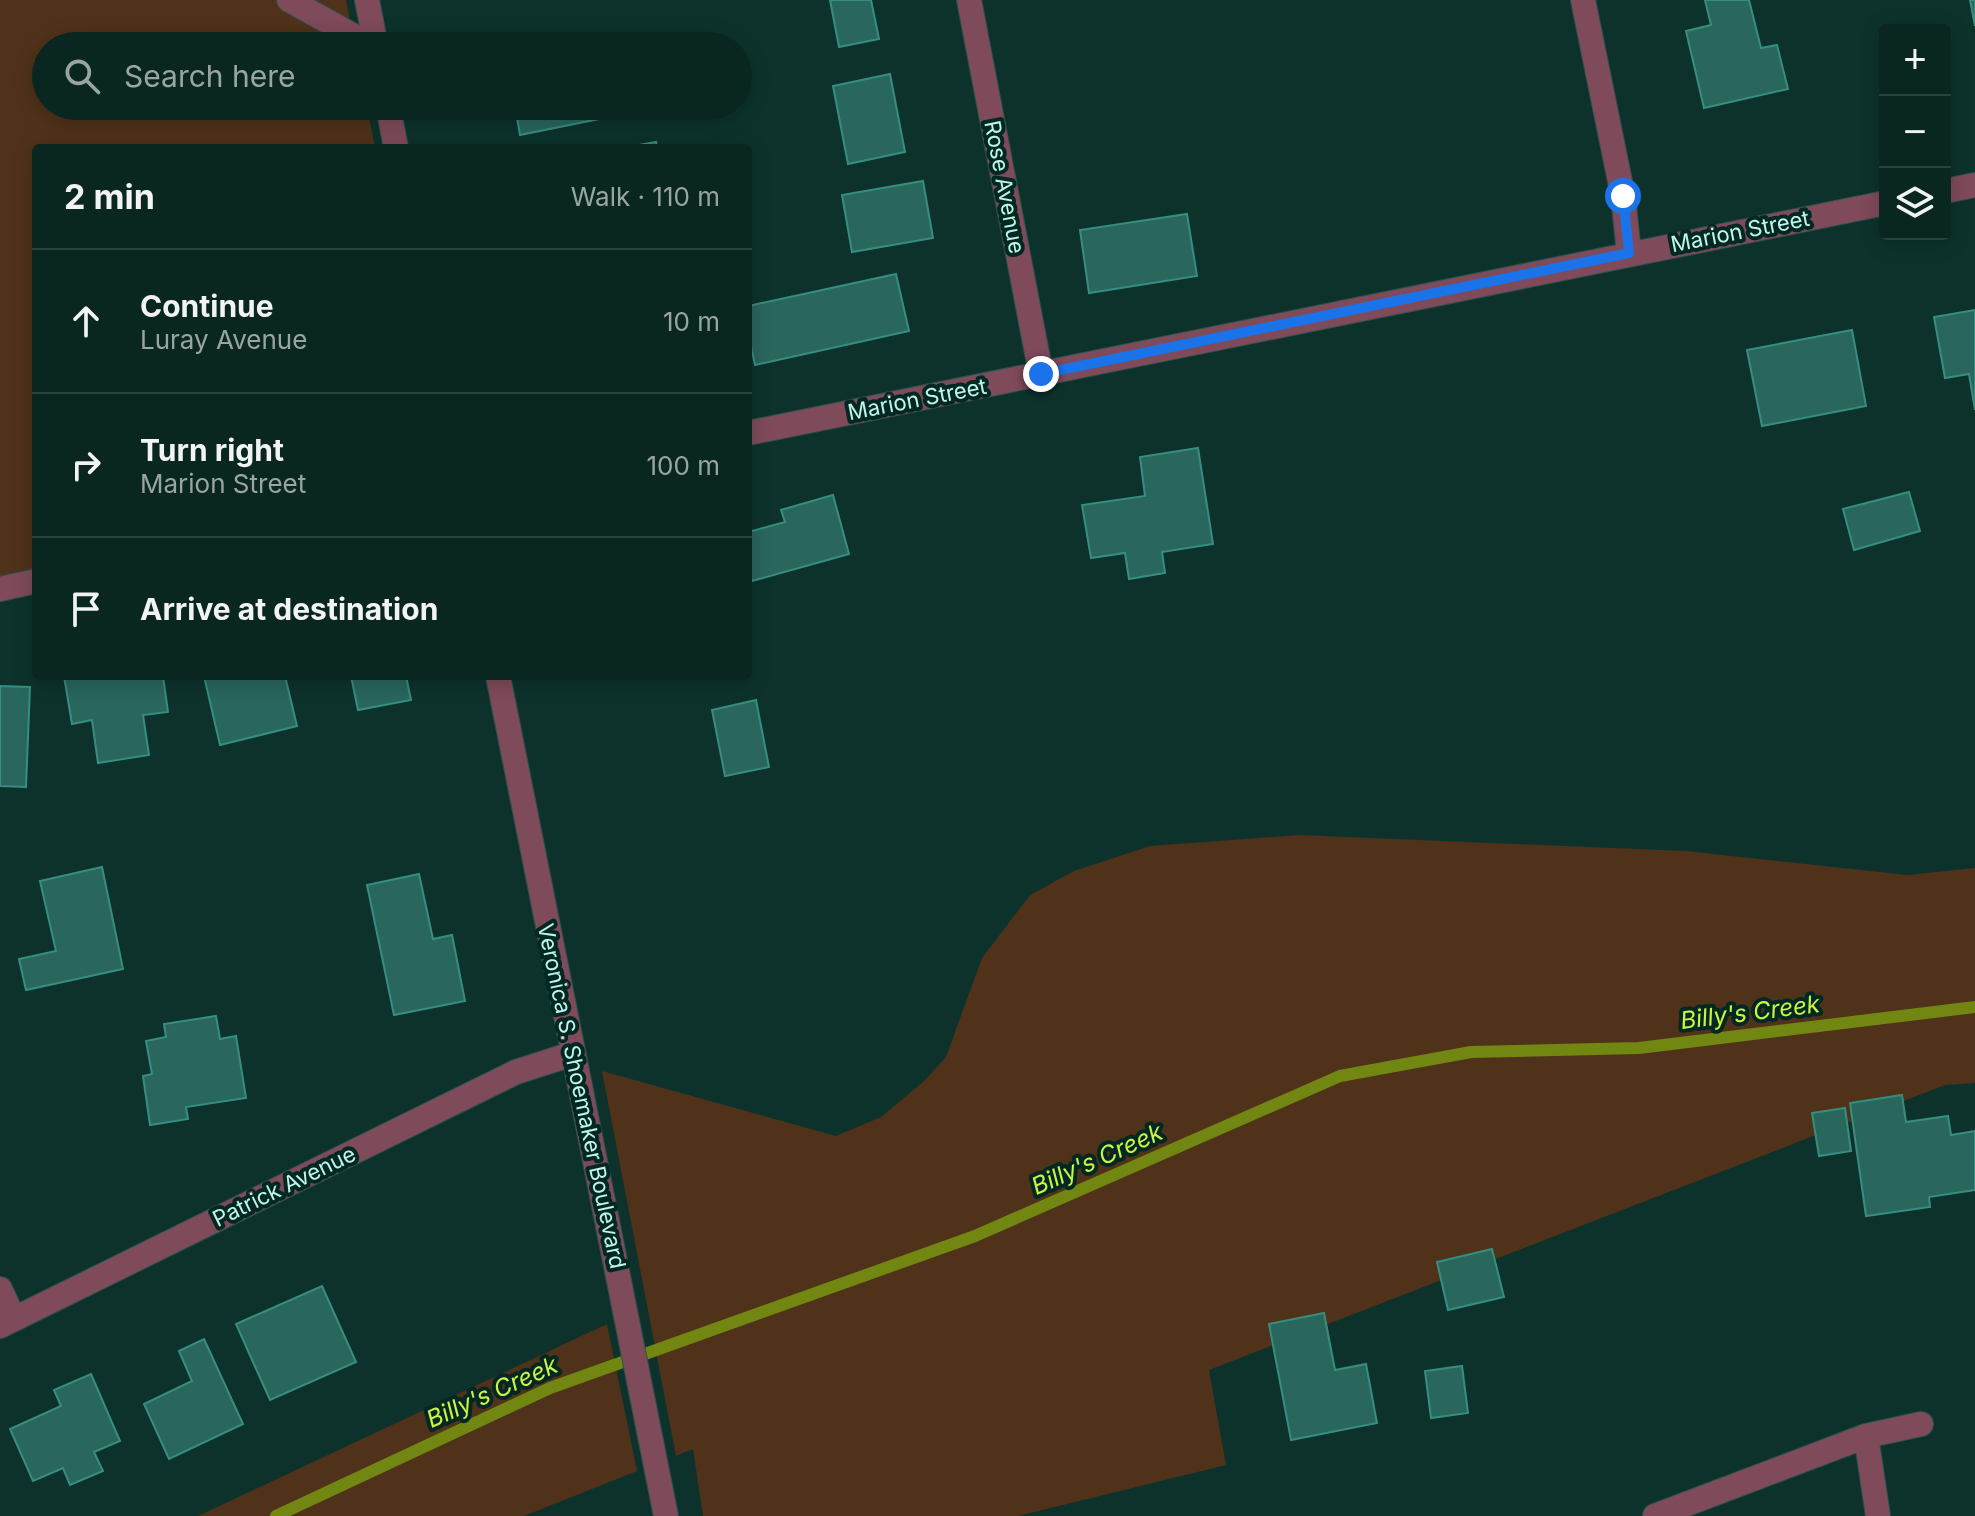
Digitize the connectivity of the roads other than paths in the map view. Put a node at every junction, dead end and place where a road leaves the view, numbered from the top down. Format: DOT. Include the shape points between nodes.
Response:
graph roads {
  1 [pos="289,0"];
  2 [pos="367,0"];
  3 [pos="969,0"];
  4 [pos="1583,0"];
  5 [pos="348,32"];
  6 [pos="372,32"];
  7 [pos="391,120"];
  8 [pos="395,144"];
  9 [pos="1975,185"];
  10 [pos="1951,190"];
  11 [pos="1879,204"];
  12 [pos="1629,253"];
  13 [pos="1041,374"];
  14 [pos="752,432"];
  15 [pos="32,582"];
  16 [pos="0,589"];
  17 [pos="499,680"];
  18 [pos="572,1054"];
  19 [pos="0,1289"];
  20 [pos="7,1323"];
  21 [pos="1921,1424"];
  22 [pos="1866,1436"];
  23 [pos="666,1516"];
  24 [pos="1655,1516"];
  25 [pos="1878,1516"];
  1 -- 5 [label="street"];
  2 -- 6 [label="street"];
  3 -- 13 [label="street, Rose Avenue"];
  4 -- 12 [label="street" via="1623,196"];
  7 -- 8 [label="street"];
  9 -- 10 [label="street"];
  11 -- 12 [label="street, Marion Street"];
  12 -- 13 [label="street, Marion Street"];
  13 -- 14 [label="street, Marion Street"];
  15 -- 16 [label="street"];
  17 -- 18 [label="street, Veronica S. Shoemaker Boulevard"];
  18 -- 20 [label="street, Patrick Avenue" via="516,1072"];
  18 -- 23 [label="street, Veronica S. Shoemaker Boulevard"];
  19 -- 20 [label="street"];
  21 -- 22 [label="street"];
  22 -- 24 [label="street"];
  22 -- 25 [label="street"];
}
